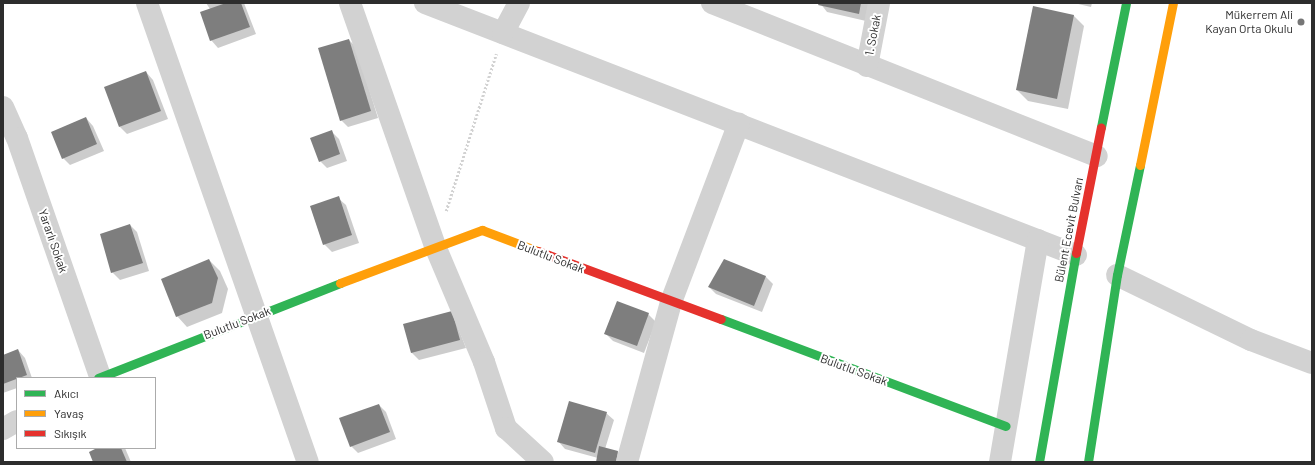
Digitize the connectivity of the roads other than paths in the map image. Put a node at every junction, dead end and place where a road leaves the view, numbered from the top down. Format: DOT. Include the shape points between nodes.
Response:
graph roads {
  1 [pos="147,3"];
  2 [pos="350,3"];
  3 [pos="425,3"];
  4 [pos="519,3"];
  5 [pos="712,3"];
  6 [pos="879,3"];
  7 [pos="1126,3"];
  8 [pos="1173,3"];
  9 [pos="503,32"];
  10 [pos="867,66"];
  11 [pos="3,107"];
  12 [pos="739,123"];
  13 [pos="1096,156"];
  14 [pos="1038,240"];
  15 [pos="435,246"];
  16 [pos="1076,255"];
  17 [pos="1117,275"];
  18 [pos="671,302"];
  19 [pos="255,316"];
  20 [pos="1312,363"];
  21 [pos="98,377"];
  22 [pos="16,422"];
  23 [pos="1006,426"];
  24 [pos="3,429"];
  25 [pos="308,462"];
  26 [pos="543,462"];
  27 [pos="627,462"];
  28 [pos="1000,462"];
  29 [pos="1039,462"];
  30 [pos="1088,462"];
  1 -- 19 [label="street"];
  2 -- 15 [label="street"];
  3 -- 9 [label="street"];
  4 -- 9 [label="street"];
  5 -- 10 [label="street"];
  6 -- 10 [label="street, 1. Sokak"];
  7 -- 13 [label="street, Bülent Ecevit Bulvarı"];
  8 -- 17 [label="street"];
  9 -- 12 [label="street"];
  10 -- 13 [label="street"];
  11 -- 21 [label="street, Yararlı Sokak" via="17,138"];
  12 -- 14 [label="street"];
  12 -- 18 [label="street"];
  13 -- 16 [label="street, Bülent Ecevit Bulvarı"];
  14 -- 16 [label="street"];
  14 -- 23 [label="street"];
  15 -- 18 [label="street, Bulutlu Sokak" via="482,230"];
  15 -- 19 [label="street, Bulutlu Sokak"];
  15 -- 26 [label="street" via="484,362 506,428"];
  16 -- 29 [label="street, Bülent Ecevit Bulvarı"];
  17 -- 20 [label="street" via="1251,340"];
  17 -- 30 [label="street"];
  18 -- 23 [label="street, Bulutlu Sokak"];
  18 -- 27 [label="street"];
  19 -- 21 [label="street, Bulutlu Sokak"];
  19 -- 25 [label="street"];
  22 -- 24 [label="street"];
  23 -- 28 [label="street"];
}
